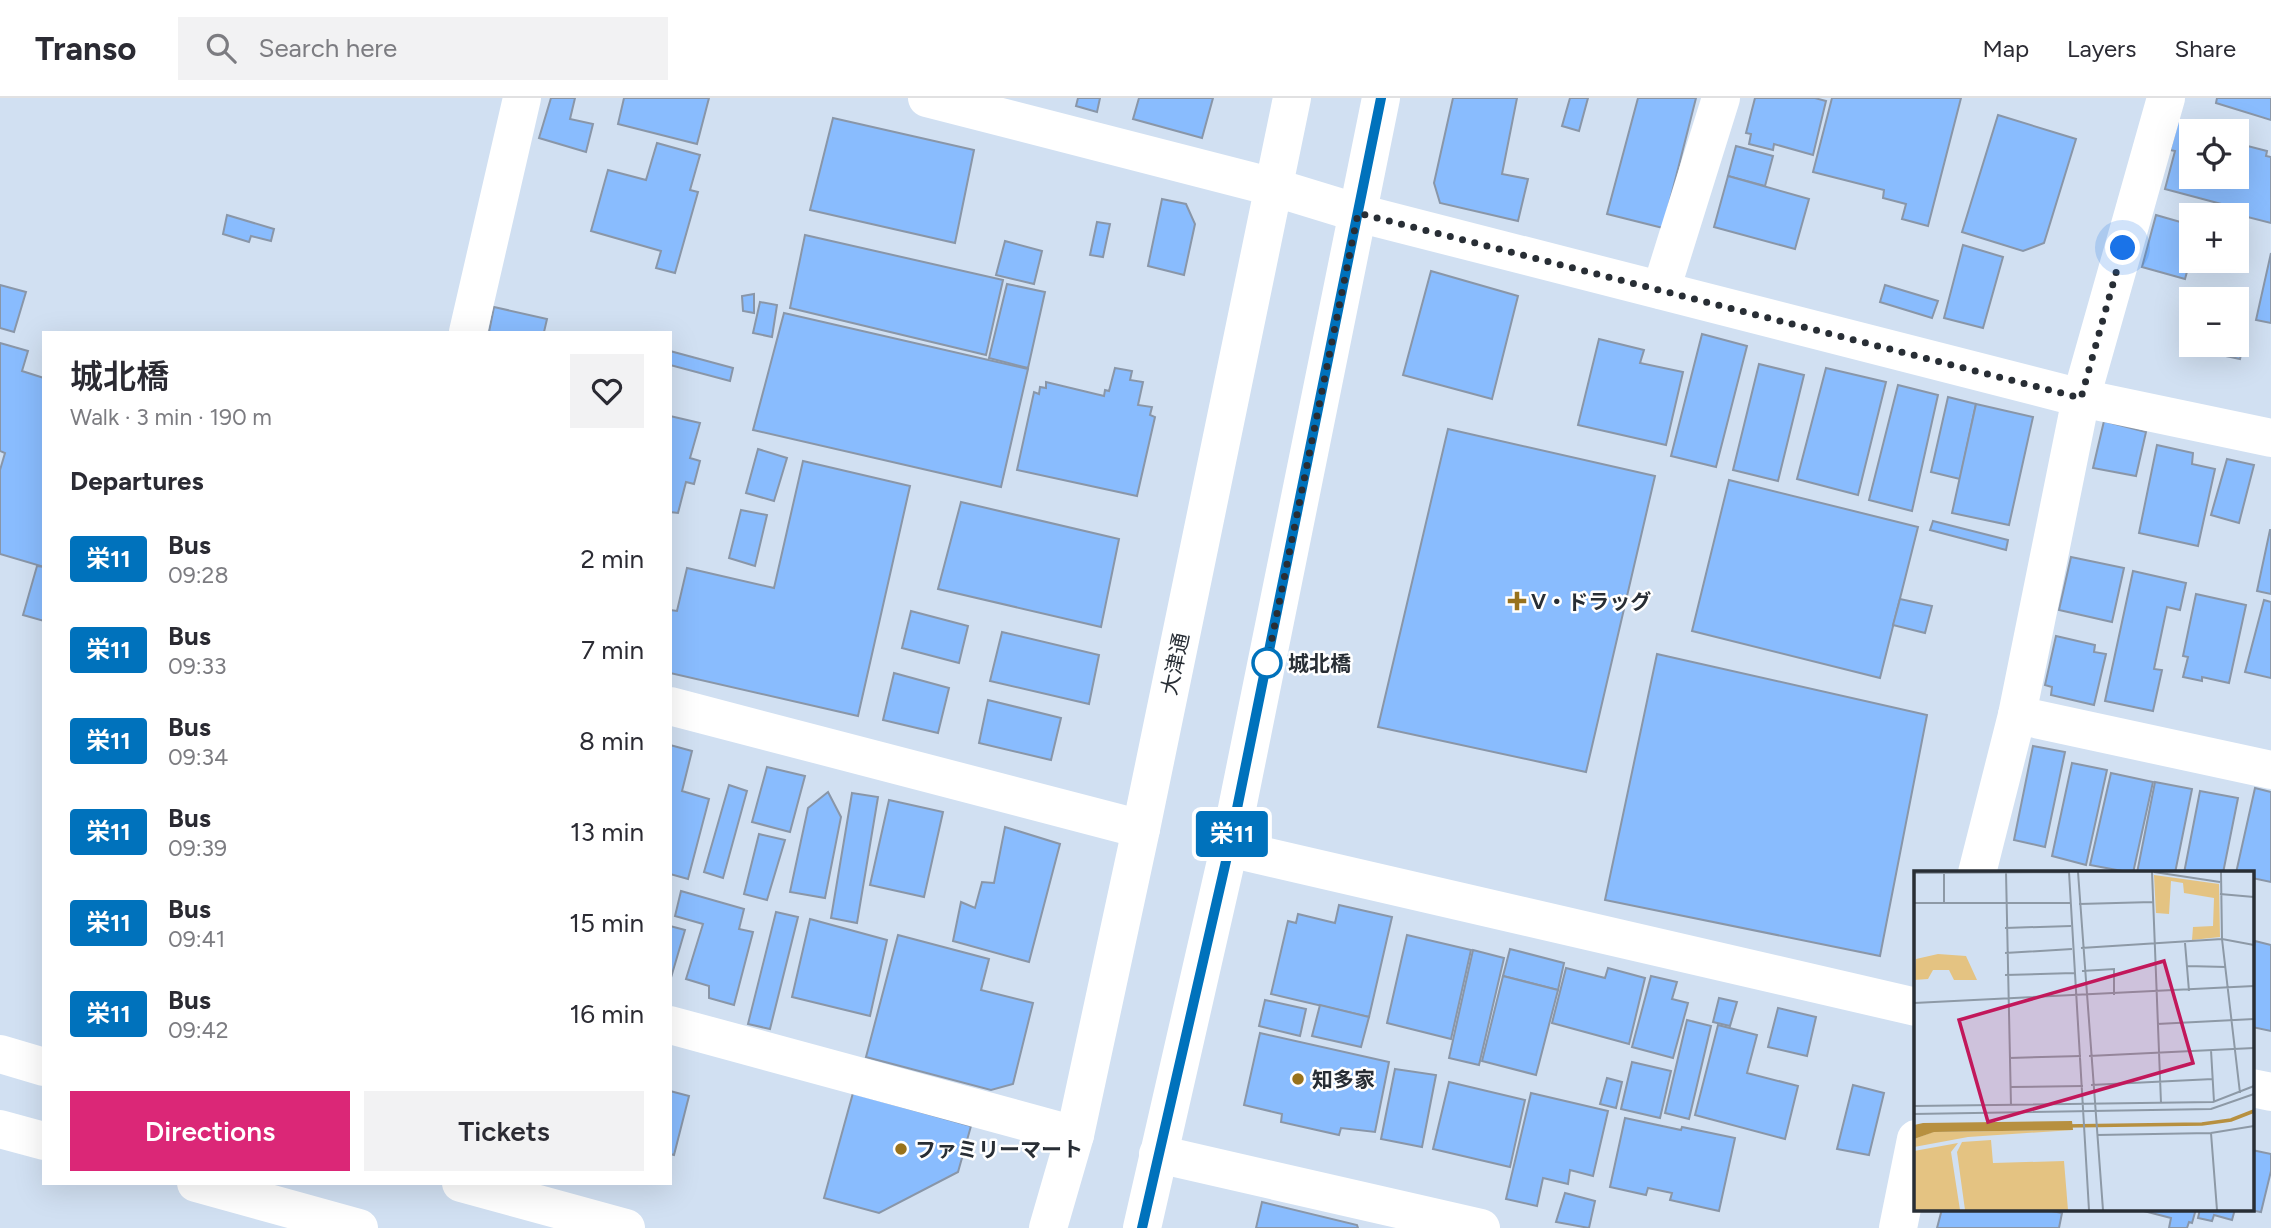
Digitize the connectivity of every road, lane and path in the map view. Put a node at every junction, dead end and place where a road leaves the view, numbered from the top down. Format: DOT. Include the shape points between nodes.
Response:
graph roads {
  1 [pos="522,98"];
  2 [pos="927,98"];
  3 [pos="1292,98"];
  4 [pos="1381,98"];
  5 [pos="1721,98"];
  6 [pos="2166,98"];
  7 [pos="1273,187"];
  8 [pos="1358,213"];
  9 [pos="1661,290"];
  10 [pos="468,331"];
  11 [pos="2081,398"];
  12 [pos="2271,438"];
  13 [pos="672,707"];
  14 [pos="2017,715"];
  15 [pos="2271,770"];
  16 [pos="1141,829"];
  17 [pos="1229,848"];
  18 [pos="1978,871"];
  19 [pos="1914,1007"];
  20 [pos="672,1026"];
  21 [pos="0,1054"];
  22 [pos="42,1066"];
  23 [pos="2254,1089"];
  24 [pos="2271,1093"];
  25 [pos="0,1129"];
  26 [pos="1075,1135"];
  27 [pos="42,1140"];
  28 [pos="1914,1149"];
  29 [pos="1158,1154"];
  30 [pos="203,1185"];
  31 [pos="468,1185"];
  32 [pos="359,1228"];
  33 [pos="626,1228"];
  34 [pos="1048,1228"];
  35 [pos="1142,1228"];
  36 [pos="1481,1228"];
  37 [pos="1898,1228"];
  1 -- 10 [label="street"];
  2 -- 7 [label="street"];
  3 -- 7 [label="street, 大津通"];
  4 -- 8 [label="street"];
  5 -- 9 [label="street"];
  6 -- 11 [label="street"];
  7 -- 8 [label="street"];
  7 -- 16 [label="street, 大津通"];
  8 -- 9 [label="street"];
  8 -- 17 [label="street"];
  9 -- 11 [label="street"];
  11 -- 12 [label="street"];
  11 -- 14 [label="street"];
  13 -- 16 [label="street"];
  14 -- 15 [label="street"];
  14 -- 18 [label="street"];
  16 -- 26 [label="street, 大津通"];
  17 -- 19 [label="street"];
  17 -- 29 [label="street"];
  20 -- 26 [label="street"];
  21 -- 22 [label="street"];
  23 -- 24 [label="street"];
  25 -- 27 [label="street"];
  26 -- 34 [label="street, 大津通"];
  28 -- 37 [label="street"];
  29 -- 35 [label="street"];
  29 -- 36 [label="street"];
  30 -- 32 [label="street"];
  31 -- 33 [label="street"];
}
